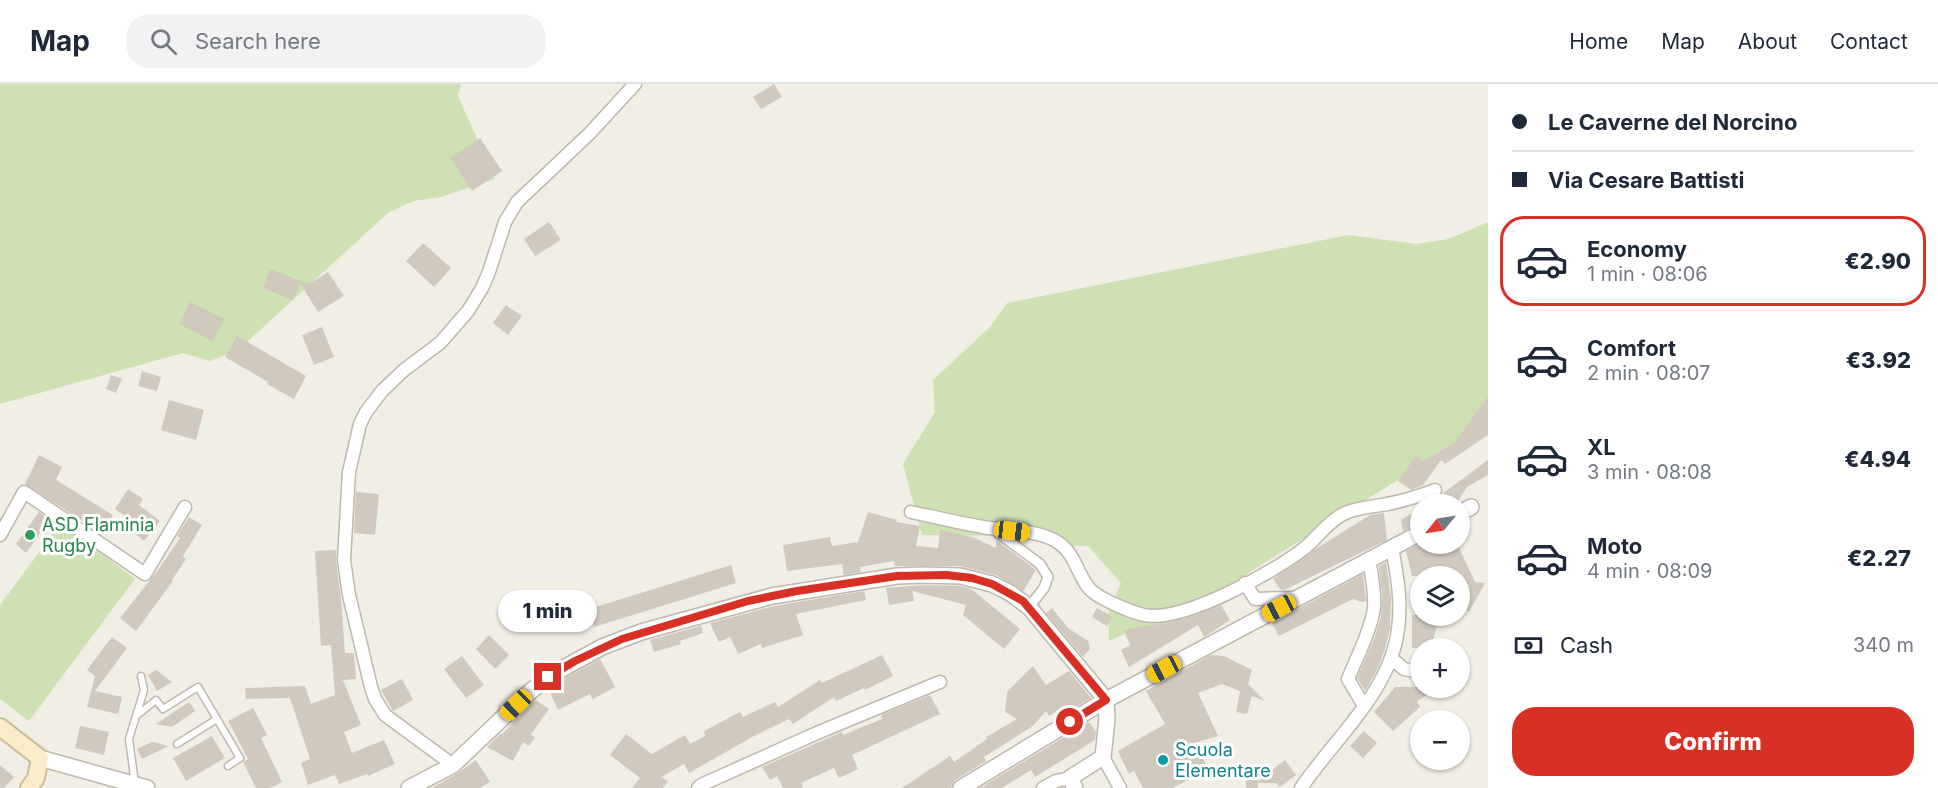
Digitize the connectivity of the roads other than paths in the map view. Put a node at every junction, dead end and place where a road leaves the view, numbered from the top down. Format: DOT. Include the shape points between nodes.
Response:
graph roads {
  1 [pos="635,84"];
  2 [pos="1410,500"];
  3 [pos="185,507"];
  4 [pos="911,512"];
  5 [pos="993,529"];
  6 [pos="0,536"];
  7 [pos="1410,538"];
  8 [pos="1392,547"];
  9 [pos="1370,559"];
  10 [pos="1245,583"];
  11 [pos="1298,597"];
  12 [pos="1029,607"];
  13 [pos="1391,658"];
  14 [pos="1410,670"];
  15 [pos="141,676"];
  16 [pos="940,682"];
  17 [pos="1106,700"];
  18 [pos="1364,706"];
  19 [pos="136,716"];
  20 [pos="217,719"];
  21 [pos="0,727"];
  22 [pos="177,744"];
  23 [pos="1103,757"];
  24 [pos="40,758"];
  25 [pos="453,765"];
  26 [pos="228,766"];
  27 [pos="1072,783"];
  28 [pos="141,786"];
  29 [pos="29,788"];
  30 [pos="409,788"];
  31 [pos="698,788"];
  32 [pos="961,788"];
  33 [pos="1043,788"];
  34 [pos="1120,788"];
  35 [pos="1301,788"];
  1 -- 25 [label="street" via="517,202 505,222 489,272 468,311 440,343 382,391 366,412 355,442 348,483 344,560 371,687 385,715"];
  2 -- 10 [label="street" via="1343,514 1298,553"];
  3 -- 6 [label="street" via="145,574 24,492"];
  4 -- 5 [label="street"];
  5 -- 10 [label="street" via="1056,541 1069,552 1093,593 1144,615 1182,611"];
  5 -- 12 [label="street" via="1040,564 1048,577"];
  7 -- 8 [label="street"];
  8 -- 9 [label="street"];
  8 -- 13 [label="street" via="1399,586 1399,616"];
  9 -- 11 [label="street"];
  9 -- 18 [label="street" via="1374,609 1348,680"];
  10 -- 11 [label="street" via="1255,599"];
  11 -- 17 [label="street"];
  12 -- 17 [label="street"];
  12 -- 25 [label="street" via="992,584 940,574 897,576 748,601 632,635 575,661 532,690"];
  13 -- 14 [label="street"];
  13 -- 18 [label="street"];
  15 -- 19 [label="lane" via="144,690"];
  16 -- 31 [label="street"];
  17 -- 23 [label="street"];
  17 -- 32 [label="street"];
  18 -- 35 [label="street"];
  19 -- 20 [label="lane" via="156,700 163,708 198,687"];
  19 -- 28 [label="lane" via="129,742"];
  20 -- 22 [label="lane"];
  20 -- 26 [label="lane" via="240,758"];
  21 -- 24 [label="main road"];
  23 -- 27 [label="street"];
  23 -- 34 [label="street"];
  24 -- 28 [label="street"];
  24 -- 29 [label="main road" via="36,778"];
  25 -- 30 [label="street"];
  27 -- 33 [label="street" via="1056,782"];
}
